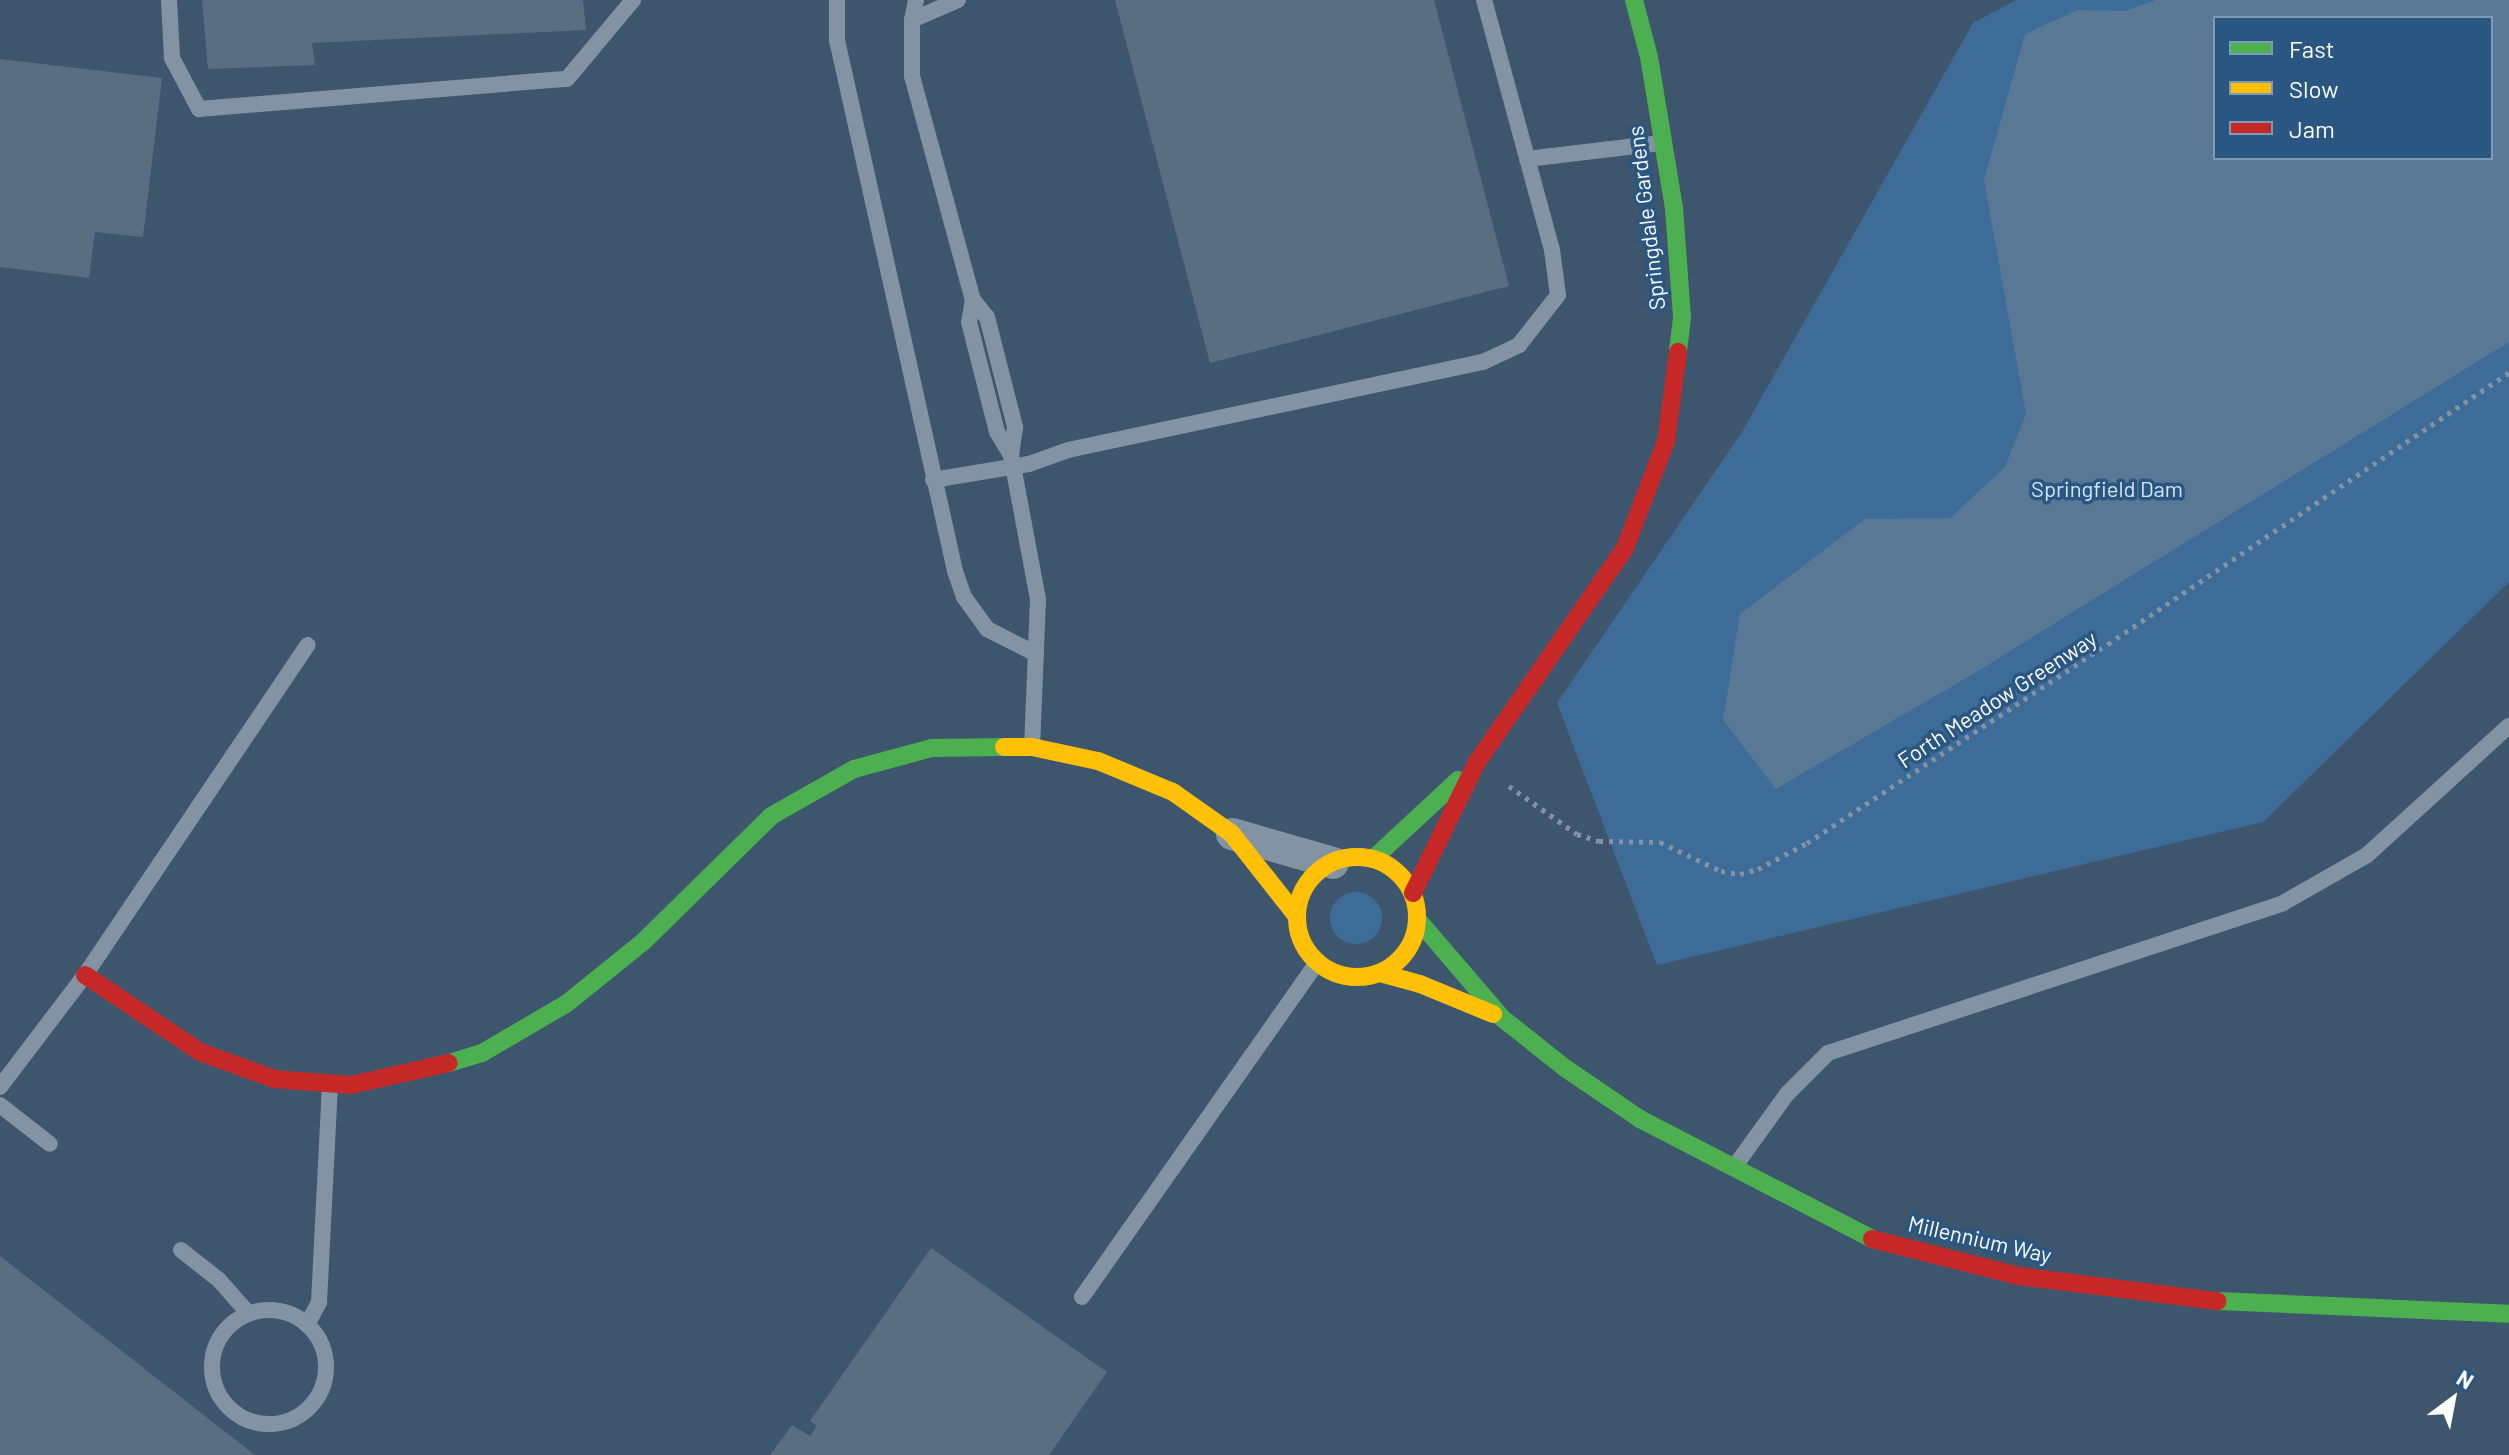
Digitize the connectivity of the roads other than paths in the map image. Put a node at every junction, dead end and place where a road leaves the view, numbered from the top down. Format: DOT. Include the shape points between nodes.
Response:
graph roads {
  1 [pos="169,0"];
  2 [pos="633,0"];
  3 [pos="837,0"];
  4 [pos="916,0"];
  5 [pos="958,0"];
  6 [pos="1484,0"];
  7 [pos="1634,0"];
  8 [pos="912,20"];
  9 [pos="1663,143"];
  10 [pos="1527,159"];
  11 [pos="1013,461"];
  12 [pos="933,480"];
  13 [pos="308,645"];
  14 [pos="1036,654"];
  15 [pos="2509,726"];
  16 [pos="1032,747"];
  17 [pos="1477,762"];
  18 [pos="1232,834"];
  19 [pos="1373,859"];
  20 [pos="1333,863"];
  21 [pos="1413,893"];
  22 [pos="1296,915"];
  23 [pos="1418,920"];
  24 [pos="1317,963"];
  25 [pos="1380,973"];
  26 [pos="85,975"];
  27 [pos="1502,1018"];
  28 [pos="330,1084"];
  29 [pos="0,1087"];
  30 [pos="0,1105"];
  31 [pos="50,1144"];
  32 [pos="1732,1171"];
  33 [pos="181,1250"];
  34 [pos="1082,1297"];
  35 [pos="249,1314"];
  36 [pos="2509,1314"];
  37 [pos="307,1325"];
  1 -- 2 [label="lane" via="172,58 199,109 567,79"];
  3 -- 12 [label="lane" via="837,40"];
  4 -- 8 [label="lane"];
  5 -- 8 [label="lane"];
  6 -- 10 [label="lane"];
  7 -- 9 [label="street, Springdale Gardens"];
  8 -- 11 [label="lane" via="912,76 973,300 987,317 1015,427"];
  9 -- 10 [label="lane"];
  9 -- 17 [label="street, Springdale Gardens" via="1682,318 1666,441 1625,548"];
  10 -- 11 [label="lane" via="1552,250 1558,295 1519,345 1483,362"];
  11 -- 12 [label="lane"];
  11 -- 14 [label="lane" via="1038,599"];
  12 -- 14 [label="lane" via="964,597 987,629"];
  13 -- 26 [label="lane"];
  14 -- 16 [label="lane"];
  15 -- 32 [label="lane" via="2367,855 2283,903 1828,1053 1787,1094"];
  16 -- 18 [label="street" via="1098,761 1173,792"];
  16 -- 28 [label="street" via="932,748 854,769 771,816 644,941 566,1004 482,1053 425,1071"];
  17 -- 19 [label="street, Springdale Gardens"];
  17 -- 21 [label="street, Springdale Gardens"];
  18 -- 20 [label="street"];
  18 -- 22 [label="street"];
  19 -- 20 [label="street" via="1346,857"];
  19 -- 21 [label="street" via="1397,871"];
  20 -- 22 [label="street" via="1321,868 1303,889"];
  21 -- 23 [label="street"];
  22 -- 24 [label="street" via="1301,942"];
  23 -- 25 [label="street" via="1411,946 1393,967"];
  23 -- 27 [label="street, Millennium Way"];
  24 -- 25 [label="street" via="1341,976 1368,978"];
  24 -- 34 [label="lane"];
  25 -- 27 [label="street, Millennium Way"];
  26 -- 28 [label="street" via="200,1052 274,1079"];
  26 -- 29 [label="lane"];
  27 -- 32 [label="street, Millennium Way" via="1640,1119"];
  28 -- 37 [label="lane" via="319,1302"];
  30 -- 31 [label="lane"];
  32 -- 36 [label="street, Millennium Way" via="1862,1236 2018,1276 2189,1300"];
  33 -- 35 [label="lane" via="219,1280"];
  35 -- 37 [label="lane" via="280,1311"];
  35 -- 37 [label="lane" via="223,1333 212,1372 229,1408 258,1423 290,1420 319,1393 326,1370 324,1353"];
}
